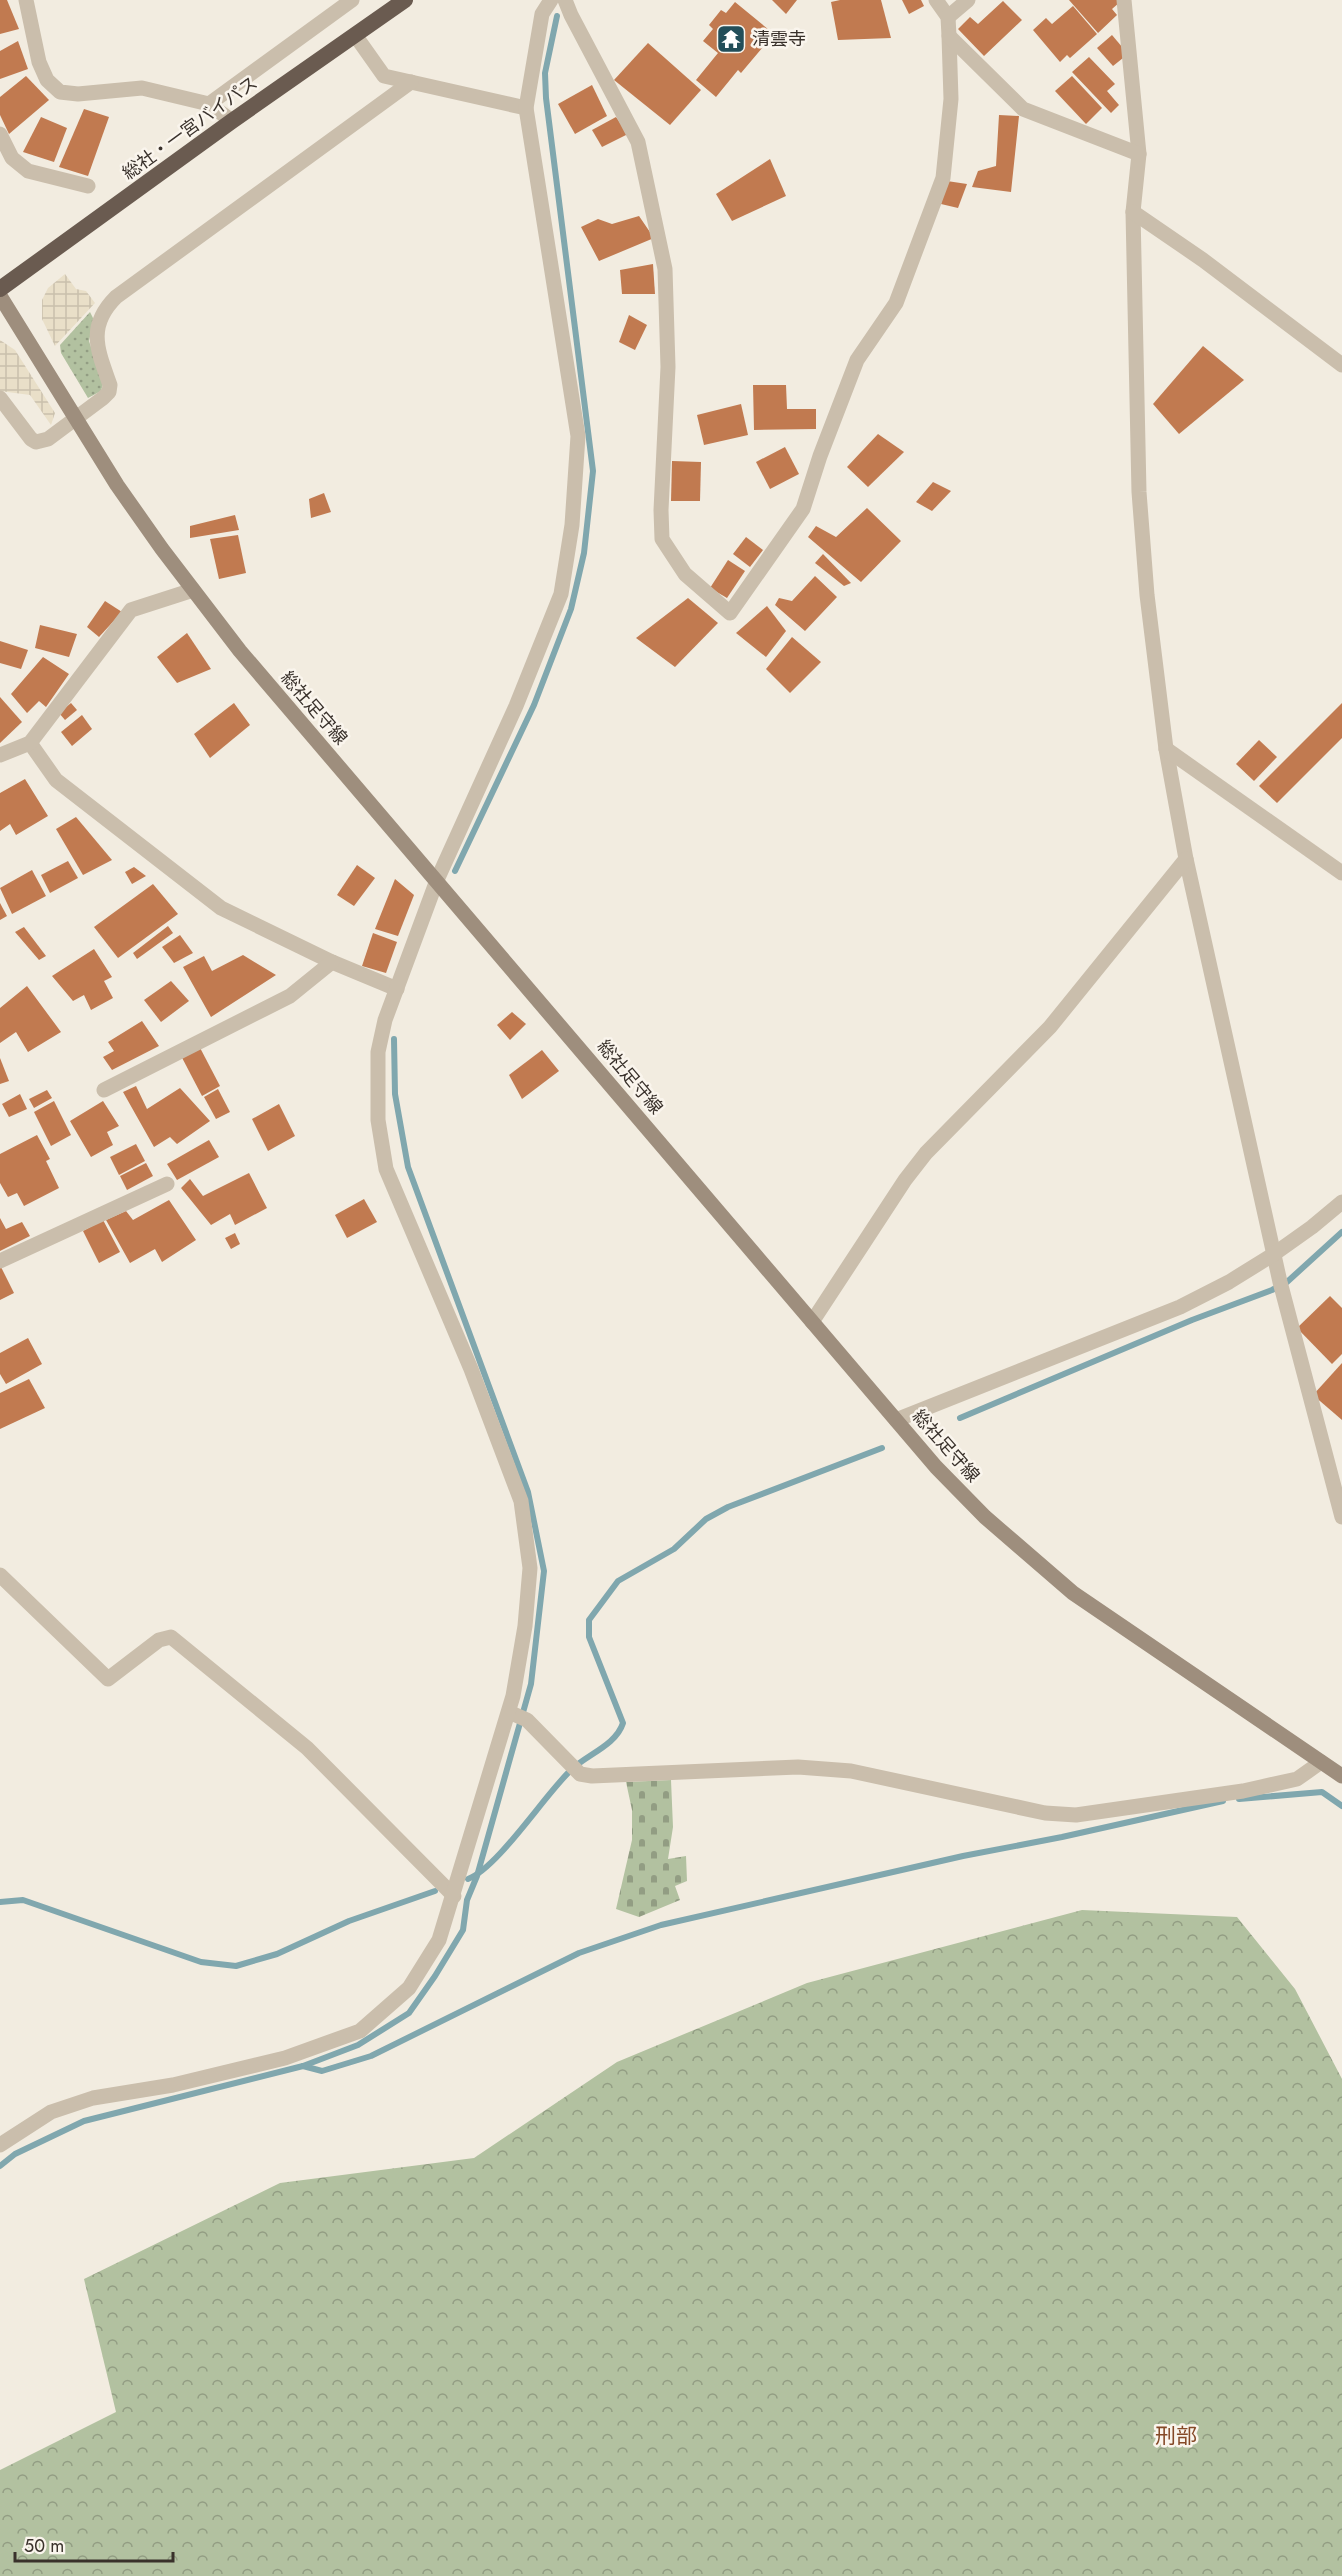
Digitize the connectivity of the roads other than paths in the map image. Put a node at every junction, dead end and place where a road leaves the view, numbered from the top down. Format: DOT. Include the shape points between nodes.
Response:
graph roads {
  1 [pos="26,0"];
  2 [pos="352,0"];
  3 [pos="405,0"];
  4 [pos="551,0"];
  5 [pos="565,0"];
  6 [pos="936,0"];
  7 [pos="968,0"];
  8 [pos="1124,0"];
  9 [pos="948,17"];
  10 [pos="355,35"];
  11 [pos="949,36"];
  12 [pos="411,82"];
  13 [pos="209,104"];
  14 [pos="526,108"];
  15 [pos="232,121"];
  16 [pos="0,134"];
  17 [pos="1139,154"];
  18 [pos="88,186"];
  19 [pos="1133,212"];
  20 [pos="0,289"];
  21 [pos="0,296"];
  22 [pos="1342,364"];
  23 [pos="0,398"];
  24 [pos="75,419"];
  25 [pos="193,590"];
  26 [pos="30,743"];
  27 [pos="1166,749"];
  28 [pos="0,755"];
  29 [pos="1186,859"];
  30 [pos="1342,873"];
  31 [pos="437,880"];
  32 [pos="332,962"];
  33 [pos="397,989"];
  34 [pos="104,1090"];
  35 [pos="167,1184"];
  36 [pos="1342,1202"];
  37 [pos="1274,1254"];
  38 [pos="0,1261"];
  39 [pos="812,1322"];
  40 [pos="896,1420"];
  41 [pos="1342,1516"];
  42 [pos="0,1575"];
  43 [pos="517,1716"];
  44 [pos="1322,1762"];
  45 [pos="1342,1776"];
  46 [pos="454,1896"];
  47 [pos="0,2145"];
  1 -- 13 [label="street" via="39,62 47,80 60,92 142,88"];
  2 -- 13 [label="street"];
  3 -- 10 [label="highway, 総社・一宮バイパス"];
  4 -- 14 [label="street" via="542,14"];
  5 -- 11 [label="street" via="638,142 665,269 668,367 663,539 685,574 730,613 803,509 857,360 896,303 943,178 951,99"];
  6 -- 9 [label="street"];
  7 -- 9 [label="street"];
  8 -- 17 [label="street"];
  9 -- 11 [label="street"];
  10 -- 12 [label="street" via="384,76"];
  10 -- 15 [label="highway, 総社・一宮バイパス"];
  11 -- 17 [label="street" via="1023,110"];
  12 -- 14 [label="street"];
  12 -- 24 [label="street" via="105,308 96,342 109,392"];
  13 -- 15 [label="street"];
  14 -- 31 [label="street" via="578,436 572,525 561,594 516,706"];
  15 -- 20 [label="highway, 総社・一宮バイパス"];
  16 -- 18 [label="street" via="12,158 28,171"];
  17 -- 19 [label="street"];
  19 -- 22 [label="street"];
  19 -- 27 [label="street" via="1139,492"];
  21 -- 24 [label="main road, 総社足守線"];
  23 -- 24 [label="street" via="36,442 48,439"];
  24 -- 25 [label="main road, 総社足守線"];
  25 -- 26 [label="street" via="130,610"];
  25 -- 31 [label="main road, 総社足守線" via="254,668"];
  26 -- 28 [label="street"];
  26 -- 32 [label="street" via="56,780 220,908"];
  27 -- 29 [label="street"];
  27 -- 30 [label="street"];
  29 -- 37 [label="street"];
  29 -- 39 [label="street" via="1050,1027 926,1153"];
  31 -- 33 [label="street"];
  31 -- 39 [label="main road, 総社足守線"];
  32 -- 33 [label="street"];
  32 -- 34 [label="street" via="290,996"];
  33 -- 43 [label="street" via="378,1052 378,1120 387,1169 471,1369 521,1501 530,1568"];
  35 -- 38 [label="street"];
  36 -- 37 [label="street"];
  37 -- 40 [label="street" via="1180,1306"];
  37 -- 41 [label="street"];
  39 -- 40 [label="main road, 総社足守線"];
  40 -- 44 [label="main road, 総社足守線" via="985,1517 1045,1570 1109,1619"];
  42 -- 46 [label="street" via="108,1678 159,1640 171,1637 307,1748"];
  43 -- 44 [label="street" via="580,1774 798,1767 851,1771 1045,1813 1076,1815 1243,1791 1297,1779"];
  43 -- 46 [label="street"];
  44 -- 45 [label="main road, 総社足守線"];
  46 -- 47 [label="street" via="438,1940 409,1988 360,2031 285,2058 173,2085 93,2098 51,2112"];
}
